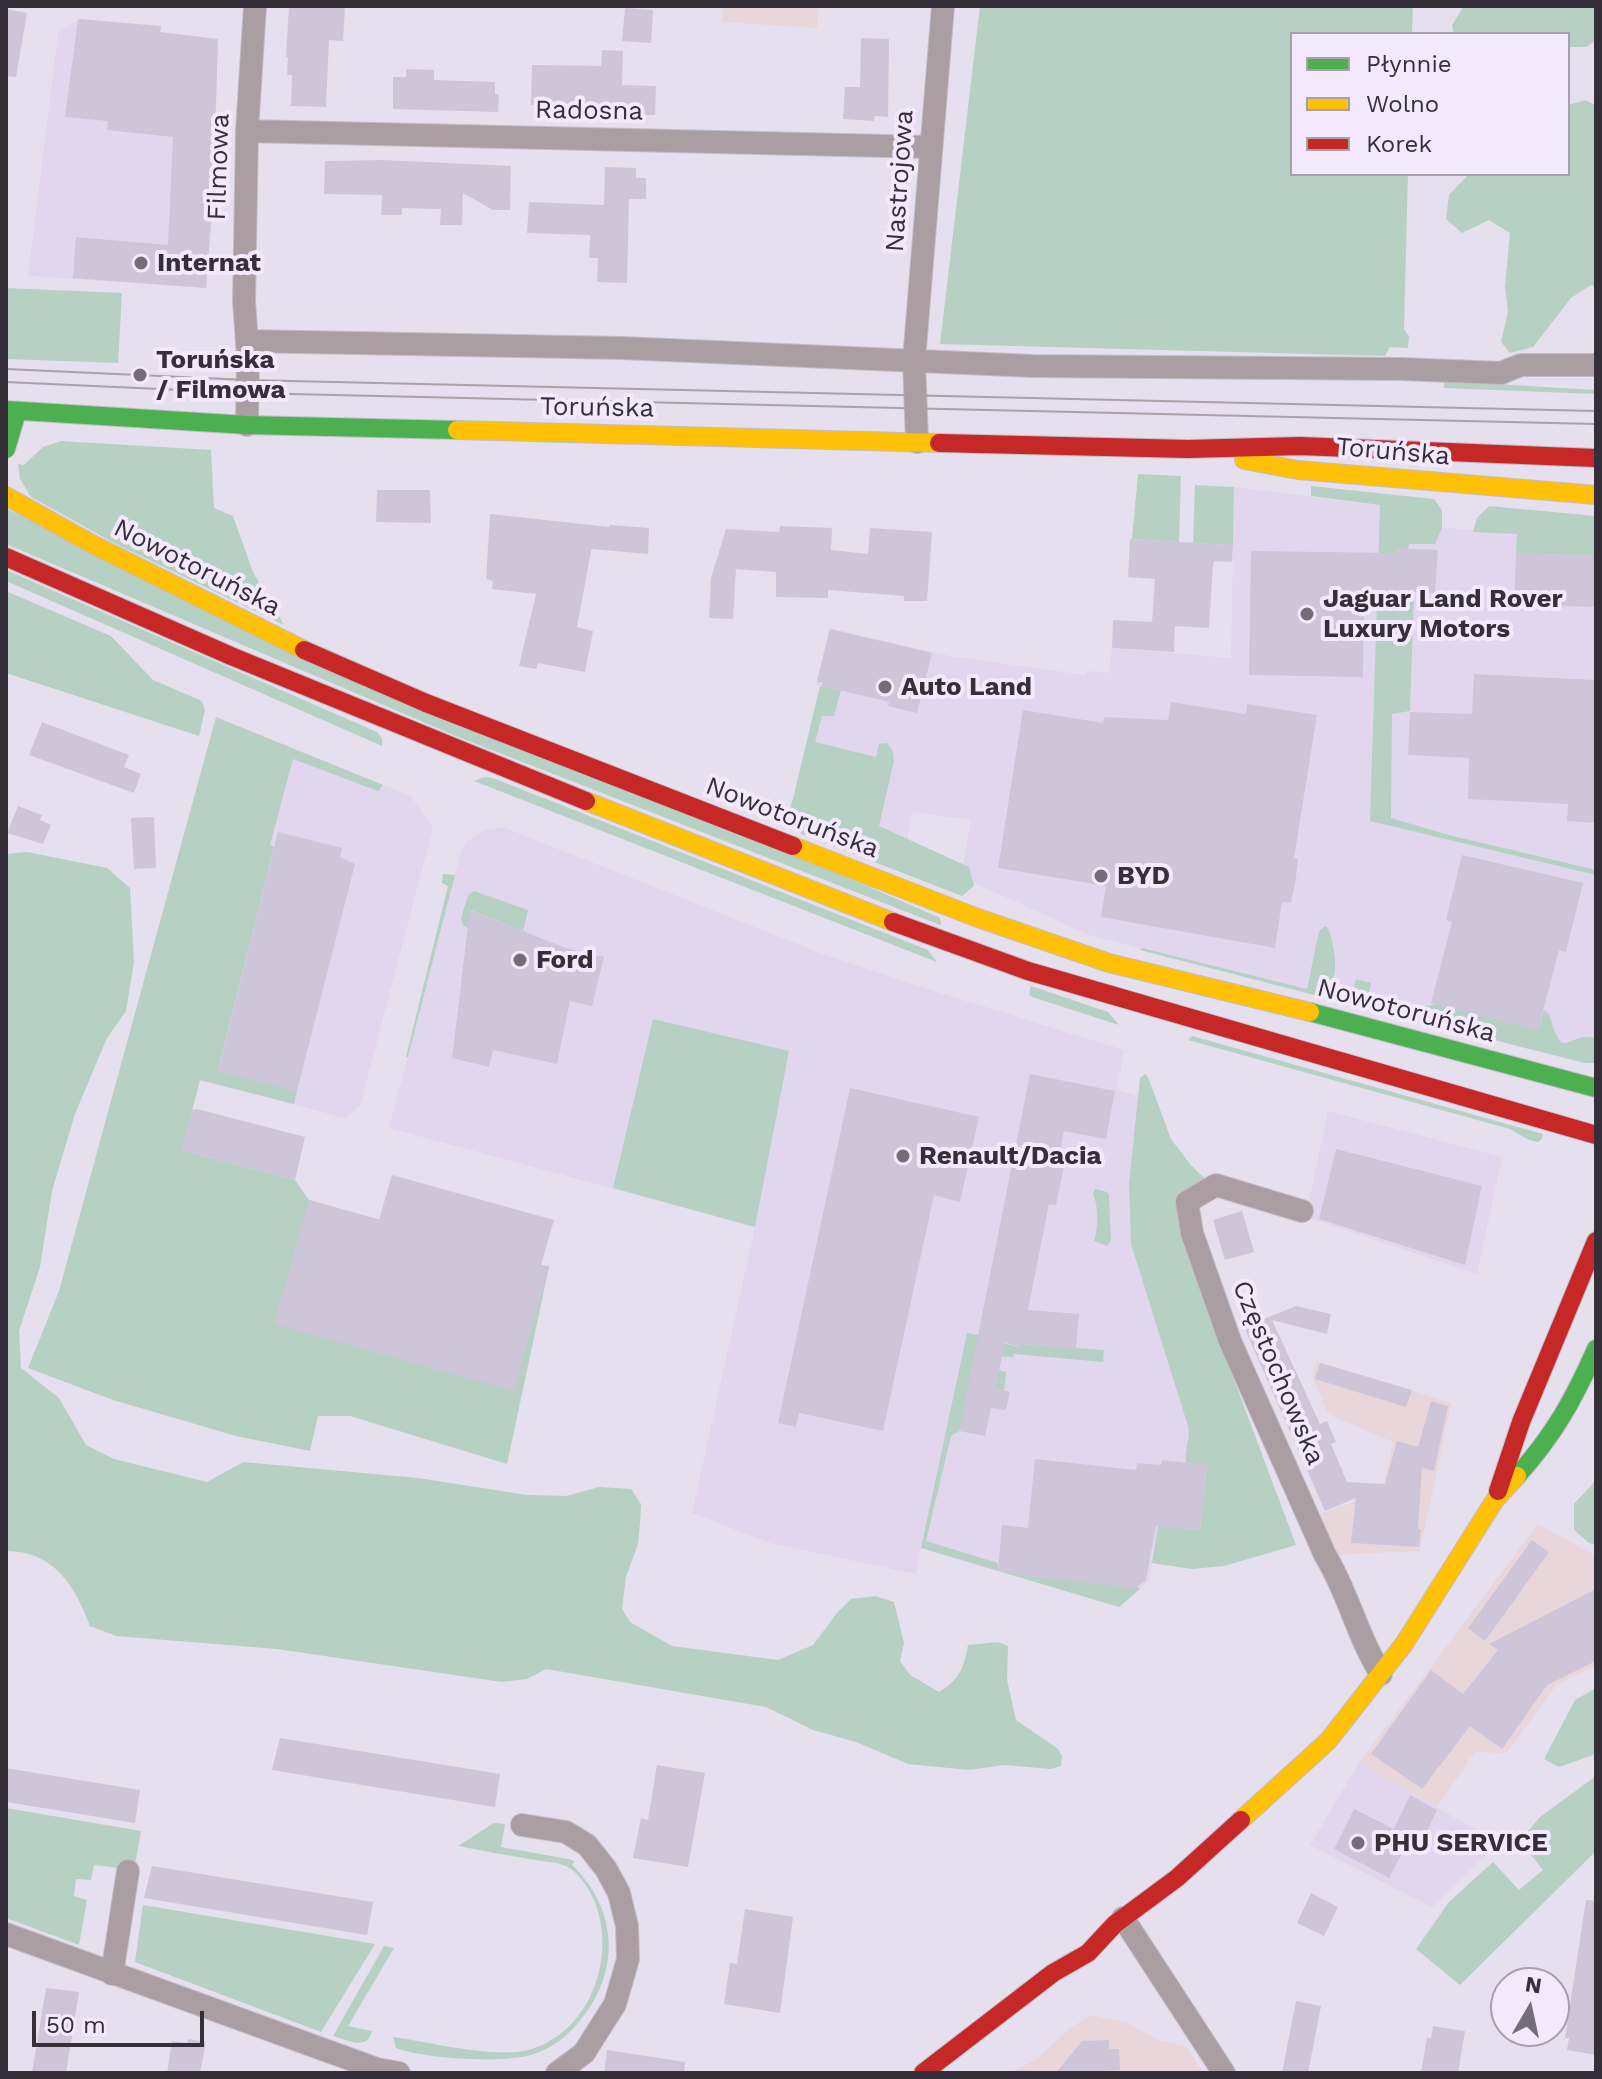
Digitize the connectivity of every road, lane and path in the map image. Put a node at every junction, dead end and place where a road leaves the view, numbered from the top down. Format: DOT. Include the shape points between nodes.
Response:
graph roads {
  1 [pos="255,6"];
  2 [pos="943,6"];
  3 [pos="247,131"];
  4 [pos="930,147"];
  5 [pos="247,341"];
  6 [pos="914,360"];
  7 [pos="1596,365"];
  8 [pos="10,413"];
  9 [pos="247,425"];
  10 [pos="917,442"];
  11 [pos="6,449"];
  12 [pos="1188,449"];
  13 [pos="1596,458"];
  14 [pos="1596,495"];
  15 [pos="6,496"];
  16 [pos="6,557"];
  17 [pos="1596,1088"];
  18 [pos="1596,1135"];
  19 [pos="1302,1211"];
  20 [pos="1596,1241"];
  21 [pos="1596,1349"];
  22 [pos="1495,1500"];
  23 [pos="1381,1674"];
  24 [pos="522,1825"];
  25 [pos="128,1871"];
  26 [pos="1119,1921"];
  27 [pos="6,1934"];
  28 [pos="112,1974"];
  29 [pos="384,2072"];
  30 [pos="557,2073"];
  31 [pos="923,2073"];
  32 [pos="1224,2073"];
  1 -- 3 [label="street, Filmowa"];
  2 -- 4 [label="street, Nastrojowa"];
  3 -- 4 [label="street, Radosna"];
  3 -- 5 [label="street, Filmowa"];
  4 -- 6 [label="street, Nastrojowa"];
  5 -- 6 [label="street"];
  5 -- 9 [label="street, Filmowa"];
  6 -- 7 [label="street" via="1501,373 1521,365"];
  6 -- 10 [label="street, Nastrojowa"];
  8 -- 9 [label="main road, Toruńska"];
  8 -- 11 [label="main road"];
  9 -- 10 [label="main road, Toruńska"];
  10 -- 12 [label="main road, Toruńska"];
  12 -- 13 [label="main road, Toruńska" via="1300,446"];
  12 -- 14 [label="main road, Toruńska" via="1298,470"];
  15 -- 17 [label="main road, Nowotoruńska" via="334,664 975,917 1109,963"];
  16 -- 18 [label="main road" via="456,749 962,949"];
  19 -- 23 [label="street, Częstochowska" via="1216,1185 1187,1202 1192,1233 1230,1341"];
  20 -- 22 [label="main road" via="1521,1422"];
  21 -- 22 [label="main road" via="1546,1444"];
  22 -- 23 [label="main road"];
  23 -- 26 [label="main road" via="1328,1741 1177,1878"];
  24 -- 30 [label="street" via="566,1832 587,1845 619,1893 627,1926 628,1959 615,2004 584,2053"];
  25 -- 28 [label="street"];
  26 -- 31 [label="main road" via="1088,1953 1053,1973"];
  26 -- 32 [label="street"];
  27 -- 28 [label="street"];
  28 -- 29 [label="street"];
}
